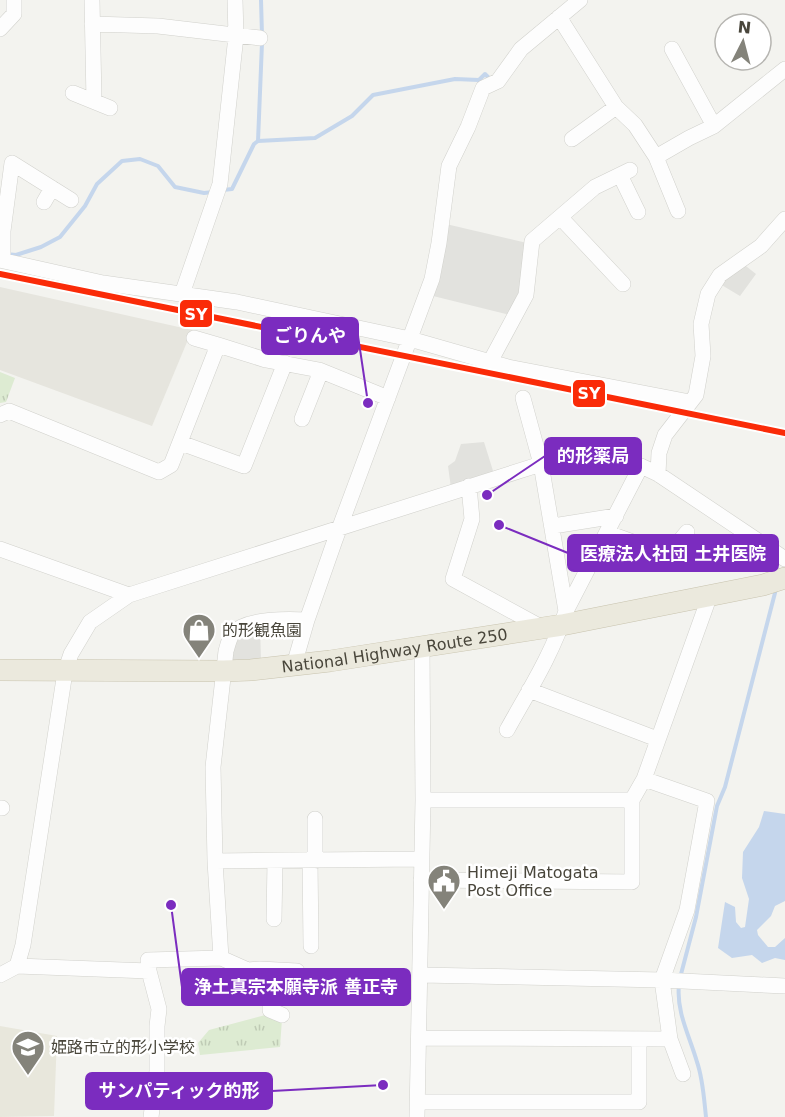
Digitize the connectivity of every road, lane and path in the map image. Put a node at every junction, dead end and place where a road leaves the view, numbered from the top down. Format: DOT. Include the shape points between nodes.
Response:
graph roads {
  1 [pos="14,0"];
  2 [pos="92,0"];
  3 [pos="235,0"];
  4 [pos="568,6"];
  5 [pos="92,24"];
  6 [pos="0,29"];
  7 [pos="236,36"];
  8 [pos="260,38"];
  9 [pos="672,49"];
  10 [pos="785,69"];
  11 [pos="72,93"];
  12 [pos="94,101"];
  13 [pos="616,107"];
  14 [pos="110,108"];
  15 [pos="714,126"];
  16 [pos="572,139"];
  17 [pos="656,157"];
  18 [pos="52,188"];
  19 [pos="71,200"];
  20 [pos="44,202"];
  21 [pos="678,211"];
  22 [pos="638,212"];
  23 [pos="561,218"];
  24 [pos="785,219"];
  25 [pos="2,256"];
  26 [pos="623,284"];
  27 [pos="182,294"];
  28 [pos="194,338"];
  29 [pos="410,339"];
  30 [pos="218,345"];
  31 [pos="490,362"];
  32 [pos="285,363"];
  33 [pos="321,371"];
  34 [pos="388,398"];
  35 [pos="523,398"];
  36 [pos="690,402"];
  37 [pos="0,415"];
  38 [pos="302,419"];
  39 [pos="181,443"];
  40 [pos="541,464"];
  41 [pos="641,466"];
  42 [pos="658,474"];
  43 [pos="469,486"];
  44 [pos="616,516"];
  45 [pos="553,526"];
  46 [pos="339,529"];
  47 [pos="687,532"];
  48 [pos="608,533"];
  49 [pos="0,549"];
  50 [pos="785,559"];
  51 [pos="785,578"];
  52 [pos="129,595"];
  53 [pos="710,596"];
  54 [pos="307,620"];
  55 [pos="556,621"];
  56 [pos="422,647"];
  57 [pos="294,665"];
  58 [pos="0,670"];
  59 [pos="224,671"];
  60 [pos="65,672"];
  61 [pos="529,690"];
  62 [pos="507,730"];
  63 [pos="657,739"];
  64 [pos="644,779"];
  65 [pos="423,800"];
  66 [pos="632,800"];
  67 [pos="315,819"];
  68 [pos="422,859"];
  69 [pos="215,861"];
  70 [pos="275,861"];
  71 [pos="312,861"];
  72 [pos="421,880"];
  73 [pos="274,920"];
  74 [pos="310,946"];
  75 [pos="221,958"];
  76 [pos="17,966"];
  77 [pos="270,970"];
  78 [pos="149,971"];
  79 [pos="297,971"];
  80 [pos="0,975"];
  81 [pos="420,975"];
  82 [pos="674,981"];
  83 [pos="785,986"];
  84 [pos="282,1015"];
  85 [pos="419,1038"];
  86 [pos="670,1039"];
  87 [pos="639,1040"];
  88 [pos="683,1074"];
  89 [pos="417,1109"];
  90 [pos="151,1117"];
  1 -- 6 [label="street" via="14,14"];
  2 -- 5 [label="street"];
  3 -- 7 [label="street"];
  4 -- 13 [label="street"];
  4 -- 29 [label="street" via="521,49 498,81 483,88 449,166 432,279"];
  5 -- 7 [label="street" via="158,26"];
  5 -- 12 [label="street"];
  7 -- 8 [label="street"];
  7 -- 27 [label="street" via="218,190"];
  9 -- 15 [label="street"];
  10 -- 15 [label="street"];
  11 -- 12 [label="street"];
  12 -- 14 [label="street"];
  13 -- 16 [label="street"];
  13 -- 17 [label="street" via="635,125"];
  15 -- 17 [label="street"];
  17 -- 21 [label="street"];
  18 -- 19 [label="street"];
  18 -- 20 [label="street"];
  18 -- 25 [label="street" via="12,163"];
  22 -- 23 [label="street" via="625,172 595,187"];
  23 -- 26 [label="street"];
  23 -- 31 [label="street" via="532,241 526,295"];
  24 -- 36 [label="street" via="761,246 720,275 708,294 701,324 703,356 696,395"];
  25 -- 27 [label="street" via="103,283"];
  27 -- 29 [label="street"];
  28 -- 30 [label="street"];
  29 -- 31 [label="street"];
  29 -- 34 [label="street"];
  30 -- 32 [label="street"];
  30 -- 39 [label="street"];
  31 -- 36 [label="street"];
  32 -- 33 [label="street"];
  32 -- 39 [label="street" via="244,466"];
  33 -- 34 [label="street"];
  33 -- 38 [label="street"];
  34 -- 46 [label="street"];
  35 -- 40 [label="street"];
  36 -- 42 [label="street" via="662,441"];
  37 -- 39 [label="street" via="9,411 159,472 171,465"];
  40 -- 41 [label="street" via="584,457"];
  40 -- 43 [label="street"];
  40 -- 45 [label="street"];
  41 -- 42 [label="street"];
  41 -- 44 [label="street"];
  42 -- 50 [label="street"];
  43 -- 46 [label="street"];
  43 -- 55 [label="street" via="472,519 453,579"];
  44 -- 45 [label="street"];
  44 -- 48 [label="street"];
  45 -- 55 [label="street"];
  46 -- 52 [label="street"];
  46 -- 54 [label="street"];
  47 -- 48 [label="street" via="673,549"];
  48 -- 55 [label="street"];
  49 -- 52 [label="street"];
  51 -- 53 [label="highway, National Highway Route 250"];
  52 -- 60 [label="street" via="90,622"];
  53 -- 55 [label="highway, National Highway Route 250"];
  53 -- 63 [label="street"];
  54 -- 57 [label="street"];
  54 -- 59 [label="street" via="278,620 241,627 231,636"];
  55 -- 56 [label="highway, National Highway Route 250"];
  55 -- 61 [label="street"];
  56 -- 57 [label="highway, National Highway Route 250"];
  56 -- 65 [label="street"];
  57 -- 59 [label="highway, National Highway Route 250"];
  58 -- 60 [label="highway, National Highway Route 250"];
  59 -- 60 [label="highway, National Highway Route 250"];
  59 -- 69 [label="street" via="213,767"];
  60 -- 76 [label="street"];
  61 -- 62 [label="street"];
  61 -- 63 [label="street"];
  63 -- 64 [label="street"];
  64 -- 66 [label="street"];
  64 -- 82 [label="street" via="707,801"];
  65 -- 66 [label="street"];
  65 -- 68 [label="street"];
  66 -- 72 [label="street" via="632,882"];
  67 -- 71 [label="street"];
  68 -- 71 [label="street"];
  68 -- 72 [label="street"];
  69 -- 70 [label="street"];
  69 -- 75 [label="street"];
  70 -- 71 [label="street"];
  70 -- 73 [label="street"];
  71 -- 74 [label="street"];
  72 -- 81 [label="street"];
  75 -- 77 [label="street" via="248,970"];
  75 -- 78 [label="street" via="148,960"];
  76 -- 78 [label="street"];
  76 -- 80 [label="street"];
  77 -- 79 [label="street"];
  77 -- 84 [label="street" via="270,1010"];
  78 -- 90 [label="street" via="159,1009"];
  81 -- 82 [label="street"];
  81 -- 85 [label="street"];
  82 -- 83 [label="street"];
  82 -- 86 [label="street"];
  85 -- 87 [label="street"];
  85 -- 89 [label="street"];
  86 -- 87 [label="street"];
  86 -- 88 [label="street"];
  87 -- 89 [label="street" via="639,1102"];
}
